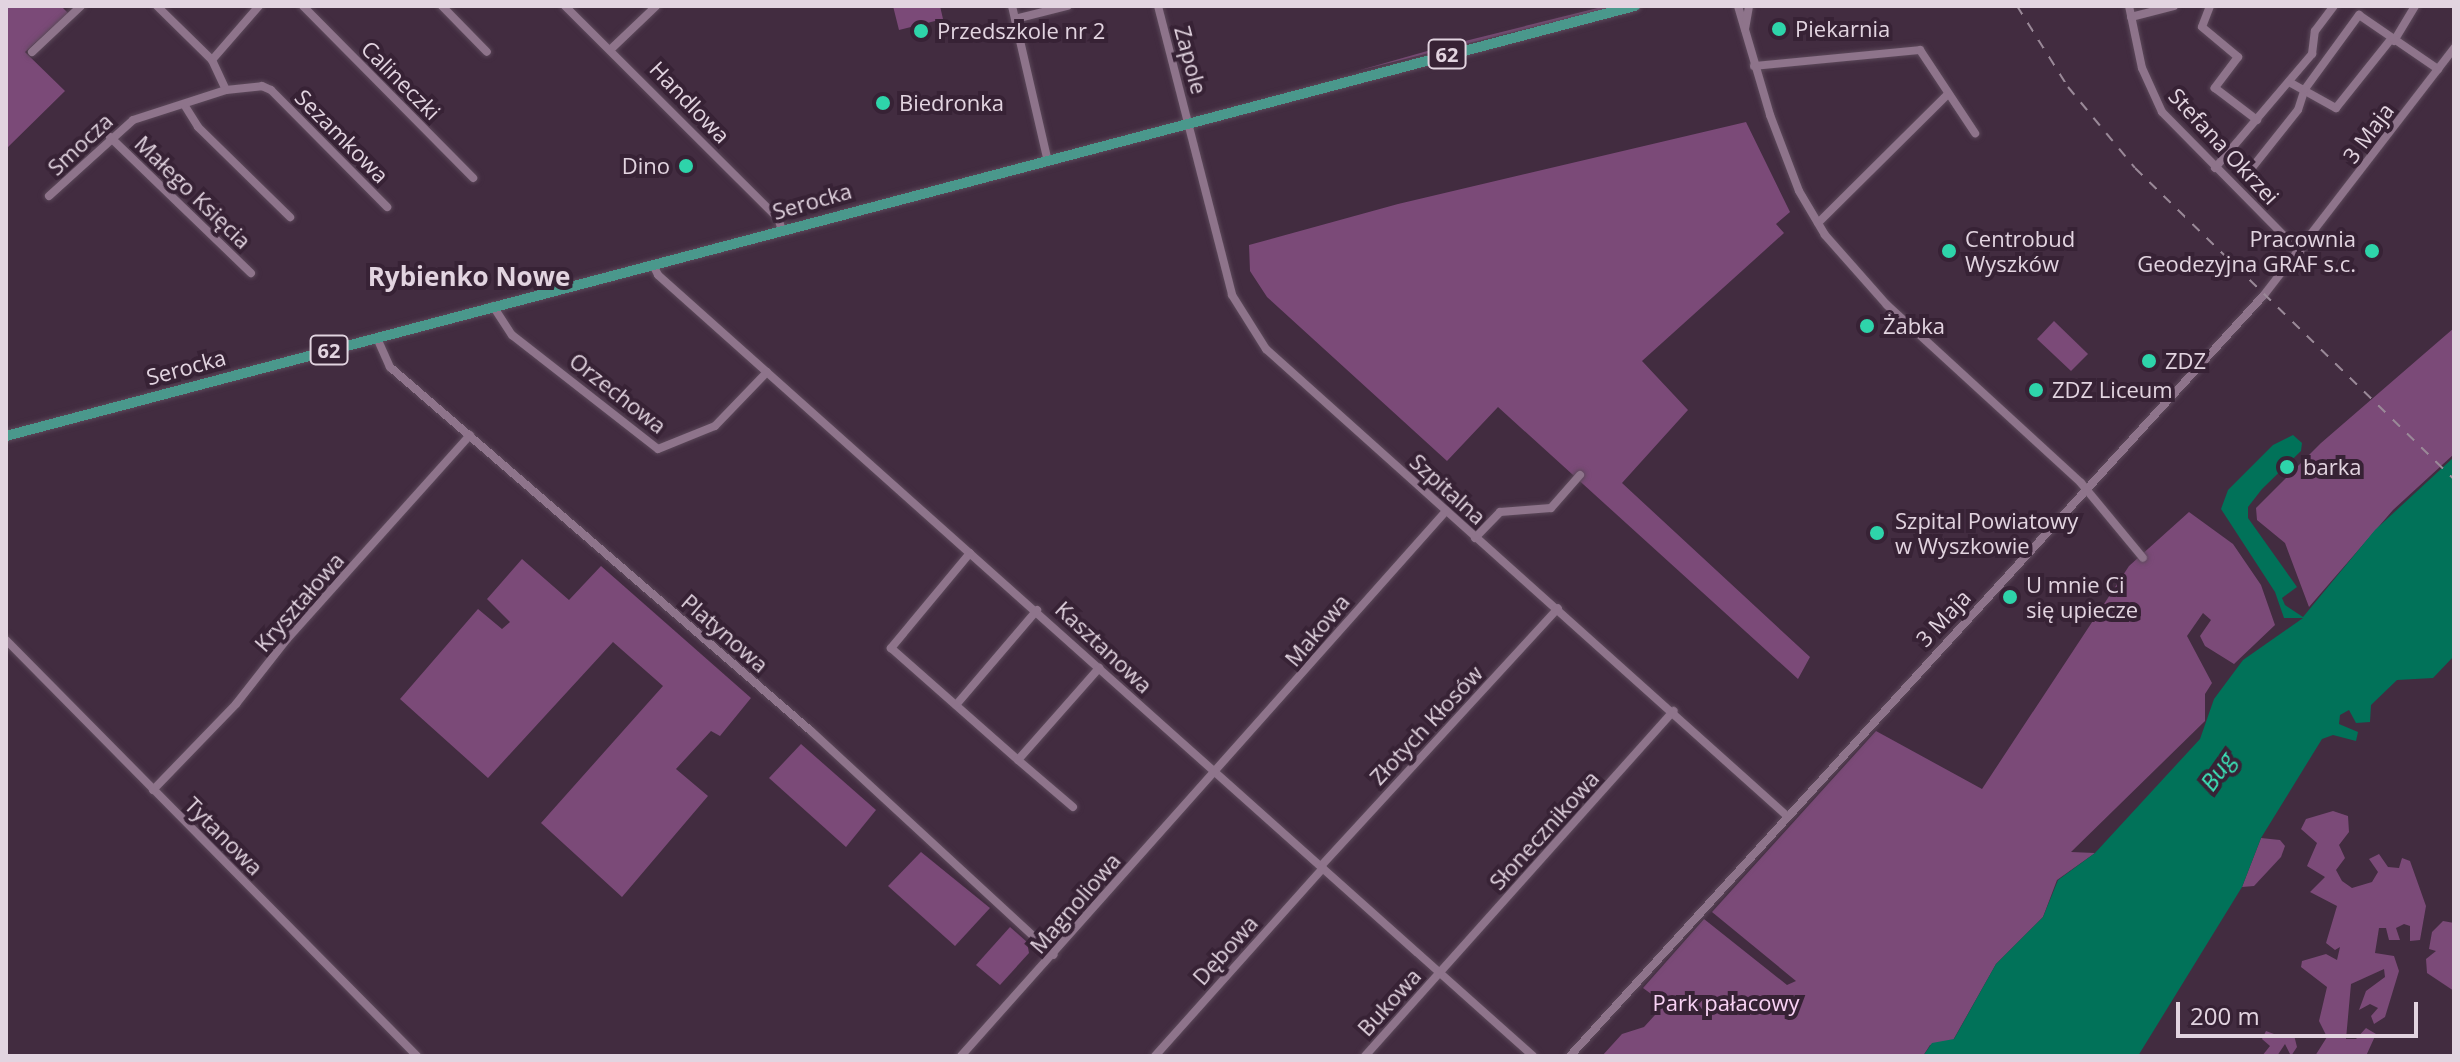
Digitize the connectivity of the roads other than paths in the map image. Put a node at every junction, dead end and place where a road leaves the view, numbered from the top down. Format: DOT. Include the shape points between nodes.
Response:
graph roads {
  1 [pos="81,6"];
  2 [pos="157,6"];
  3 [pos="259,6"];
  4 [pos="303,6"];
  5 [pos="442,6"];
  6 [pos="565,6"];
  7 [pos="656,6"];
  8 [pos="1012,6"];
  9 [pos="1067,6"];
  10 [pos="1158,6"];
  11 [pos="1644,6"];
  12 [pos="1738,6"];
  13 [pos="1749,6"];
  14 [pos="2129,6"];
  15 [pos="2174,6"];
  16 [pos="2198,6"];
  17 [pos="2210,6"];
  18 [pos="2334,6"];
  19 [pos="2415,6"];
  20 [pos="1632,7"];
  21 [pos="2204,16"];
  22 [pos="2131,17"];
  23 [pos="1015,19"];
  24 [pos="1745,29"];
  25 [pos="2392,40"];
  26 [pos="2454,48"];
  27 [pos="610,50"];
  28 [pos="32,52"];
  29 [pos="487,52"];
  30 [pos="212,60"];
  31 [pos="1754,66"];
  32 [pos="2438,69"];
  33 [pos="2289,82"];
  34 [pos="2305,89"];
  35 [pos="226,90"];
  36 [pos="1948,94"];
  37 [pos="185,106"];
  38 [pos="2257,120"];
  39 [pos="1189,123"];
  40 [pos="1975,133"];
  41 [pos="110,137"];
  42 [pos="1047,158"];
  43 [pos="2215,168"];
  44 [pos="2251,169"];
  45 [pos="473,178"];
  46 [pos="49,196"];
  47 [pos="387,207"];
  48 [pos="290,217"];
  49 [pos="1818,223"];
  50 [pos="782,230"];
  51 [pos="2300,252"];
  52 [pos="653,265"];
  53 [pos="251,273"];
  54 [pos="493,306"];
  55 [pos="377,338"];
  56 [pos="767,372"];
  57 [pos="470,435"];
  58 [pos="6,436"];
  59 [pos="1580,475"];
  60 [pos="2085,489"];
  61 [pos="1446,511"];
  62 [pos="1475,538"];
  63 [pos="970,553"];
  64 [pos="2143,558"];
  65 [pos="1558,608"];
  66 [pos="1037,610"];
  67 [pos="6,640"];
  68 [pos="1099,668"];
  69 [pos="956,705"];
  70 [pos="1674,711"];
  71 [pos="1018,760"];
  72 [pos="1214,771"];
  73 [pos="153,790"];
  74 [pos="1073,807"];
  75 [pos="1786,815"];
  76 [pos="1322,867"];
  77 [pos="1054,955"];
  78 [pos="1440,972"];
  79 [pos="417,1056"];
  80 [pos="961,1056"];
  81 [pos="1155,1056"];
  82 [pos="1365,1056"];
  83 [pos="1533,1056"];
  84 [pos="1570,1056"];
  1 -- 28 [label="street"];
  2 -- 30 [label="street"];
  3 -- 30 [label="street"];
  4 -- 45 [label="street, Calineczki"];
  5 -- 29 [label="street"];
  6 -- 27 [label="street, Handlowa"];
  7 -- 27 [label="street"];
  8 -- 23 [label="street"];
  9 -- 23 [label="street"];
  10 -- 39 [label="street, Zapole"];
  11 -- 20 [label="main road, Serocka / 62"];
  12 -- 24 [label="street"];
  13 -- 24 [label="street"];
  14 -- 22 [label="street, Stefana Okrzei"];
  15 -- 22 [label="street"];
  16 -- 21 [label="street"];
  17 -- 21 [label="street"];
  18 -- 33 [label="street" via="2315,31 2312,54"];
  19 -- 25 [label="street"];
  20 -- 39 [label="main road, Serocka / 62"];
  21 -- 38 [label="street" via="2202,27 2238,57 2215,88"];
  22 -- 43 [label="street, Stefana Okrzei" via="2154,98"];
  23 -- 42 [label="street"];
  24 -- 31 [label="street"];
  25 -- 32 [label="street"];
  25 -- 34 [label="street" via="2336,108"];
  25 -- 34 [label="street" via="2359,15"];
  26 -- 32 [label="street, 3 Maja"];
  27 -- 50 [label="street, Handlowa" via="778,218"];
  30 -- 35 [label="street"];
  31 -- 36 [label="street" via="1913,49 1925,54"];
  31 -- 49 [label="street" via="1799,191"];
  32 -- 51 [label="street, 3 Maja"];
  33 -- 34 [label="street"];
  33 -- 38 [label="street"];
  34 -- 44 [label="street" via="2298,110"];
  35 -- 37 [label="street, Smocza"];
  35 -- 47 [label="street, Sezamkowa" via="271,90"];
  36 -- 40 [label="street"];
  36 -- 49 [label="street"];
  37 -- 41 [label="street, Smocza" via="133,120"];
  37 -- 48 [label="street" via="198,127"];
  38 -- 43 [label="street"];
  39 -- 42 [label="main road, Serocka / 62"];
  39 -- 61 [label="street, Szpitalna" via="1225,270 1246,320 1266,349"];
  41 -- 46 [label="street, Smocza"];
  41 -- 53 [label="street, Małego Księcia"];
  42 -- 50 [label="main road, Serocka / 62"];
  43 -- 51 [label="street, Stefana Okrzei"];
  49 -- 60 [label="street" via="1887,305"];
  50 -- 52 [label="main road, Serocka / 62"];
  51 -- 60 [label="street, 3 Maja"];
  52 -- 54 [label="main road, Serocka / 62"];
  52 -- 56 [label="street, Kasztanowa"];
  54 -- 55 [label="main road, Serocka / 62"];
  54 -- 56 [label="street, Orzechowa" via="512,335 658,449 715,426"];
  55 -- 57 [label="street, Platynowa" via="390,367"];
  55 -- 58 [label="main road, Serocka / 62"];
  56 -- 63 [label="street, Kasztanowa"];
  57 -- 73 [label="street, Kryształowa" via="291,634 221,721"];
  57 -- 77 [label="street, Platynowa" via="811,731"];
  59 -- 62 [label="street" via="1551,508 1500,512"];
  60 -- 64 [label="street"];
  60 -- 75 [label="street, 3 Maja"];
  61 -- 62 [label="street, Szpitalna"];
  61 -- 72 [label="street, Makowa"];
  62 -- 65 [label="street, Szpitalna"];
  63 -- 66 [label="street, Kasztanowa"];
  63 -- 69 [label="street" via="891,648"];
  65 -- 70 [label="street, Szpitalna"];
  65 -- 76 [label="street, Złotych Kłosów"];
  66 -- 68 [label="street, Kasztanowa"];
  66 -- 69 [label="street"];
  67 -- 73 [label="street, Tytanowa"];
  68 -- 71 [label="street"];
  68 -- 72 [label="street, Kasztanowa"];
  69 -- 71 [label="street"];
  70 -- 75 [label="street, Szpitalna"];
  70 -- 78 [label="street, Słonecznikowa"];
  71 -- 74 [label="street"];
  72 -- 76 [label="street, Kasztanowa"];
  72 -- 77 [label="street, Magnoliowa"];
  73 -- 79 [label="street, Tytanowa"];
  75 -- 84 [label="street, 3 Maja"];
  76 -- 78 [label="street, Kasztanowa"];
  76 -- 81 [label="street, Dębowa"];
  77 -- 80 [label="street, Magnoliowa"];
  78 -- 82 [label="street, Bukowa"];
  78 -- 83 [label="street, Kasztanowa"];
}
